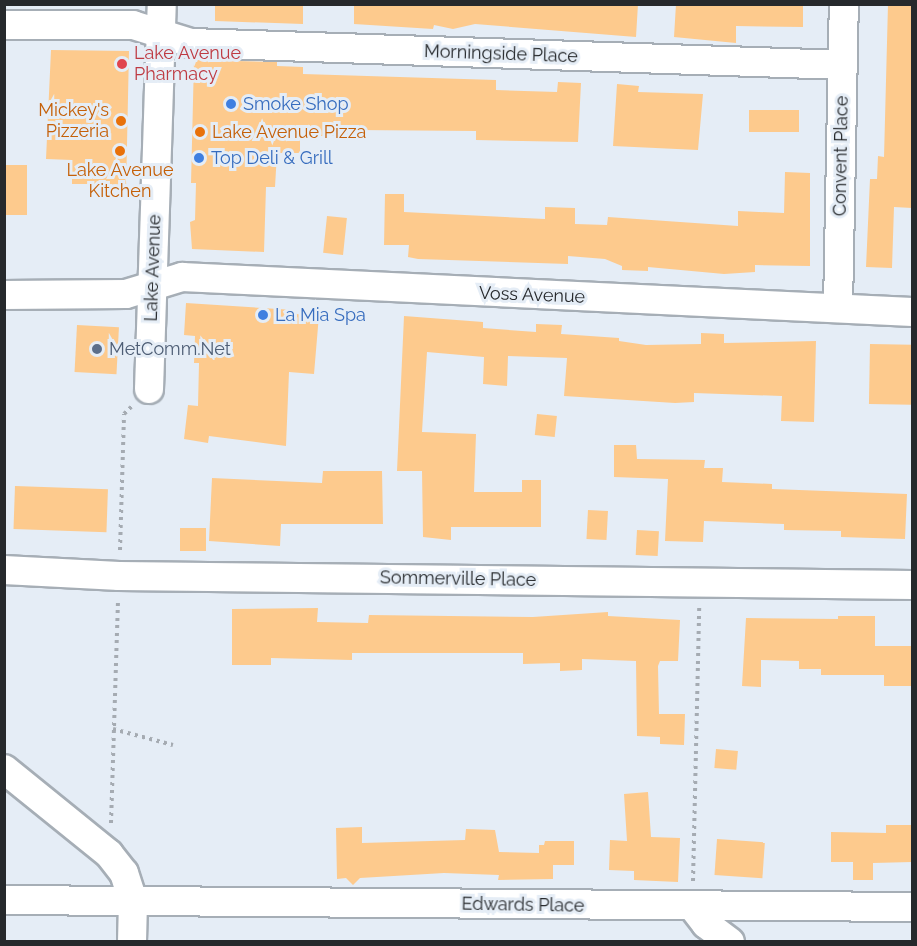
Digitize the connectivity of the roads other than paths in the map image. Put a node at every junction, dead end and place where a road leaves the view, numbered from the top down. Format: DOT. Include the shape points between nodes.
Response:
graph roads {
  1 [pos="162,4"];
  2 [pos="844,4"];
  3 [pos="4,25"];
  4 [pos="161,34"];
  5 [pos="843,65"];
  6 [pos="153,286"];
  7 [pos="4,295"];
  8 [pos="838,308"];
  9 [pos="912,312"];
  10 [pos="149,388"];
  11 [pos="4,570"];
  12 [pos="912,585"];
  13 [pos="4,769"];
  14 [pos="4,900"];
  15 [pos="133,901"];
  16 [pos="692,906"];
  17 [pos="912,907"];
  18 [pos="132,942"];
  19 [pos="729,942"];
  1 -- 4 [label="street, Lake Avenue"];
  2 -- 5 [label="street, Convent Place"];
  3 -- 4 [label="street, Morningside Place" via="133,25"];
  4 -- 5 [label="street, Morningside Place" via="191,43"];
  4 -- 6 [label="street, Lake Avenue"];
  5 -- 8 [label="street, Convent Place"];
  6 -- 7 [label="street, Voss Avenue" via="126,294"];
  6 -- 8 [label="street, Voss Avenue" via="182,277"];
  6 -- 10 [label="street, Lake Avenue"];
  8 -- 9 [label="street, Voss Avenue"];
  11 -- 12 [label="street, Sommerville Place" via="118,576"];
  13 -- 15 [label="street" via="109,854 124,873"];
  14 -- 15 [label="street, Edwards Place"];
  15 -- 16 [label="street, Edwards Place"];
  15 -- 18 [label="street"];
  16 -- 17 [label="street, Edwards Place"];
  16 -- 19 [label="street" via="706,924"];
}
